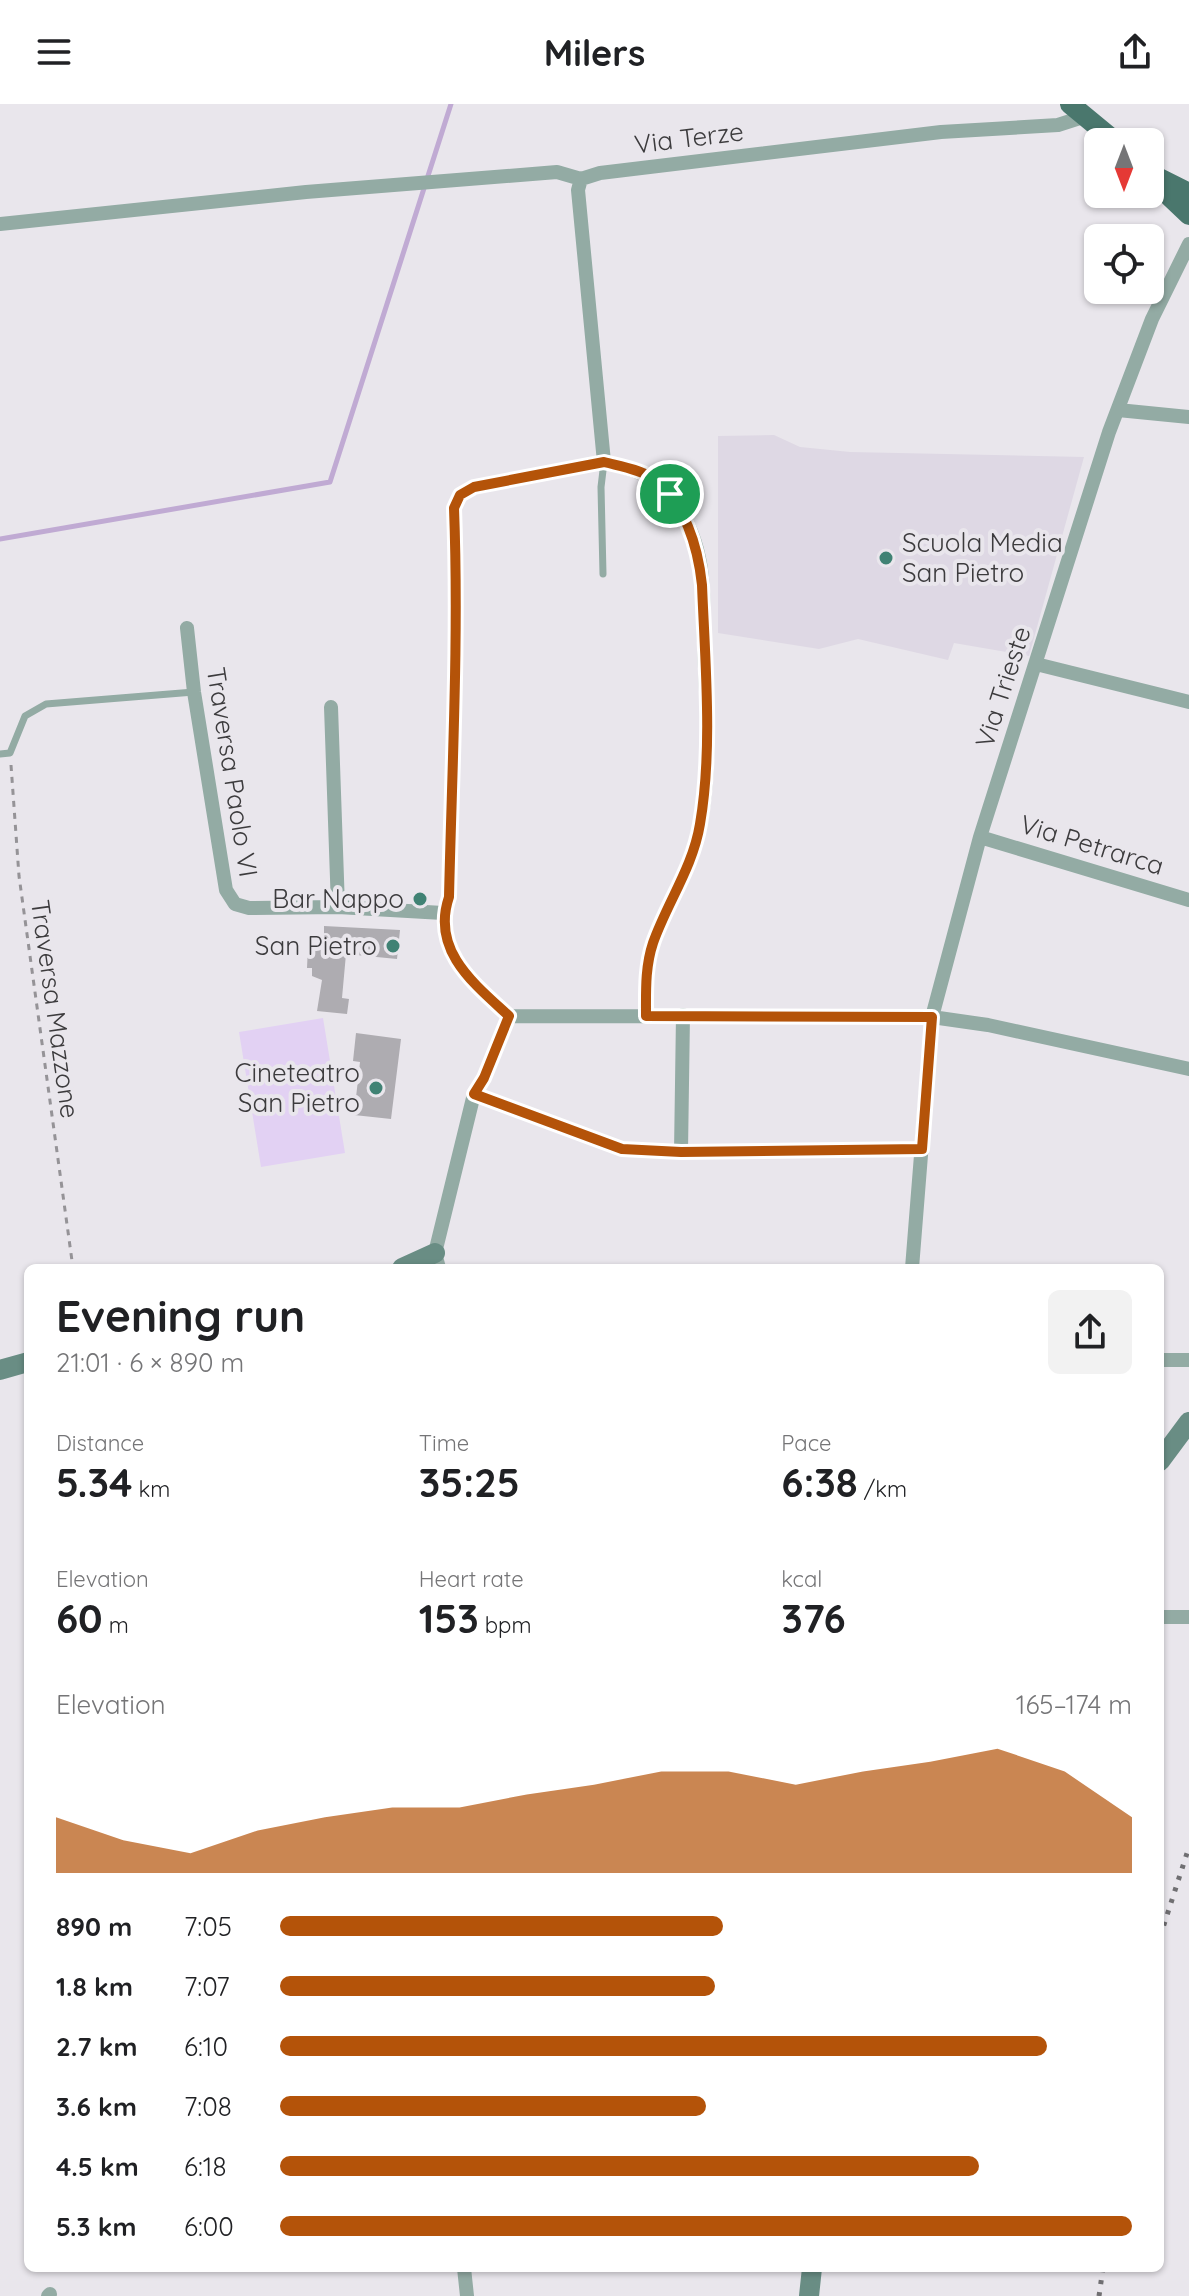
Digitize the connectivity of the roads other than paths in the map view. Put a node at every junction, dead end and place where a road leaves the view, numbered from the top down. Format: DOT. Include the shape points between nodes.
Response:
graph roads {
  1 [pos="1078,110"];
  2 [pos="1099,128"];
  3 [pos="581,179"];
  4 [pos="1164,180"];
  5 [pos="1164,189"];
  6 [pos="1189,193"];
  7 [pos="1189,215"];
  8 [pos="0,224"];
  9 [pos="1189,244"];
  10 [pos="1118,410"];
  11 [pos="1189,417"];
  12 [pos="604,462"];
  13 [pos="603,574"];
  14 [pos="187,628"];
  15 [pos="1036,664"];
  16 [pos="194,692"];
  17 [pos="1189,702"];
  18 [pos="331,707"];
  19 [pos="0,754"];
  20 [pos="980,837"];
  21 [pos="1189,900"];
  22 [pos="338,907"];
  23 [pos="443,913"];
  24 [pos="683,1015"];
  25 [pos="509,1016"];
  26 [pos="646,1016"];
  27 [pos="932,1017"];
  28 [pos="1189,1069"];
  29 [pos="474,1094"];
  30 [pos="922,1149"];
  31 [pos="681,1152"];
  32 [pos="437,1261"];
  33 [pos="912,1264"];
  34 [pos="1164,1360"];
  35 [pos="1189,1360"];
  36 [pos="24,1363"];
  37 [pos="0,1370"];
  38 [pos="1189,1422"];
  39 [pos="1164,1456"];
  40 [pos="1164,1617"];
  41 [pos="1189,1617"];
  42 [pos="464,2272"];
  43 [pos="812,2272"];
  44 [pos="467,2296"];
  45 [pos="809,2296"];
  1 -- 2 [label="main road"];
  1 -- 3 [label="street, Via Terze" via="1058,125 941,132"];
  3 -- 8 [label="street" via="557,172"];
  3 -- 12 [label="street"];
  4 -- 6 [label="main road"];
  5 -- 7 [label="main road"];
  9 -- 10 [label="street, Via Trieste" via="1152,319"];
  10 -- 11 [label="street"];
  10 -- 15 [label="street, Via Trieste"];
  12 -- 13 [label="lane"];
  12 -- 23 [label="street" via="474,487 460,495 454,508 449,897"];
  12 -- 26 [label="street" via="650,477 670,494 692,537 702,585 705,783 700,826 653,944 646,972"];
  14 -- 16 [label="street, Traversa Paolo VI"];
  15 -- 17 [label="street"];
  15 -- 20 [label="street, Via Trieste"];
  16 -- 19 [label="lane" via="46,704 25,716 10,753"];
  16 -- 22 [label="street, Traversa Paolo VI" via="229,897 249,908"];
  18 -- 22 [label="street"];
  20 -- 21 [label="street, Via Petrarca"];
  20 -- 27 [label="street, Via Trieste"];
  22 -- 23 [label="street, Traversa Paolo VI"];
  23 -- 25 [label="street" via="444,933 456,961"];
  24 -- 26 [label="street"];
  24 -- 27 [label="street"];
  24 -- 31 [label="street"];
  25 -- 26 [label="street"];
  25 -- 29 [label="street"];
  27 -- 28 [label="street"];
  27 -- 30 [label="street, Via Trieste"];
  29 -- 31 [label="street" via="622,1149"];
  29 -- 32 [label="street"];
  30 -- 31 [label="street"];
  30 -- 33 [label="street, Via Trieste"];
  34 -- 35 [label="street"];
  36 -- 37 [label="main road"];
  38 -- 39 [label="main road"];
  40 -- 41 [label="street"];
  42 -- 44 [label="street"];
  43 -- 45 [label="main road"];
}
